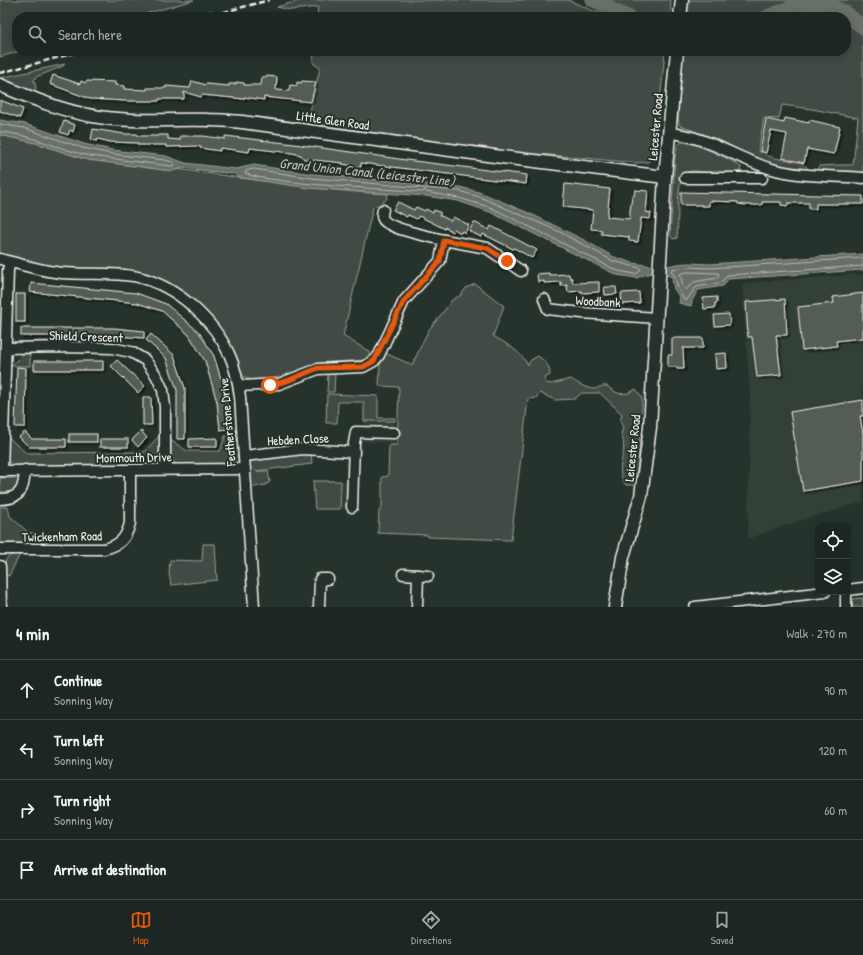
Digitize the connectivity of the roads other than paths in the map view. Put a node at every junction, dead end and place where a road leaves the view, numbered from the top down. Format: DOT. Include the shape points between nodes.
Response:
graph roads {
  1 [pos="682,0"];
  2 [pos="681,12"];
  3 [pos="677,56"];
  4 [pos="0,85"];
  5 [pos="669,133"];
  6 [pos="754,163"];
  7 [pos="665,177"];
  8 [pos="685,178"];
  9 [pos="746,178"];
  10 [pos="762,178"];
  11 [pos="863,178"];
  12 [pos="383,210"];
  13 [pos="444,240"];
  14 [pos="5,260"];
  15 [pos="521,271"];
  16 [pos="544,299"];
  17 [pos="657,318"];
  18 [pos="3,326"];
  19 [pos="6,348"];
  20 [pos="239,386"];
  21 [pos="394,433"];
  22 [pos="354,452"];
  23 [pos="244,456"];
  24 [pos="165,469"];
  25 [pos="245,469"];
  26 [pos="25,470"];
  27 [pos="1,471"];
  28 [pos="130,471"];
  29 [pos="0,499"];
  30 [pos="352,507"];
  31 [pos="0,549"];
  32 [pos="0,566"];
  33 [pos="403,574"];
  34 [pos="418,575"];
  35 [pos="428,576"];
  36 [pos="328,579"];
  37 [pos="863,588"];
  38 [pos="851,590"];
  39 [pos="815,593"];
  40 [pos="847,595"];
  41 [pos="1,607"];
  42 [pos="254,607"];
  43 [pos="320,607"];
  44 [pos="416,607"];
  45 [pos="615,607"];
  46 [pos="695,607"];
  47 [pos="846,607"];
  1 -- 2 [label="main road"];
  3 -- 5 [label="main road, Leicester Road"];
  4 -- 7 [label="main road, Little Glen Road" via="91,116 146,121 242,122"];
  5 -- 6 [label="street" via="689,136"];
  5 -- 7 [label="main road, Leicester Road"];
  6 -- 9 [label="street"];
  6 -- 11 [label="street" via="786,172"];
  7 -- 17 [label="main road, Leicester Road"];
  8 -- 9 [label="street" via="699,174"];
  9 -- 10 [label="street"];
  12 -- 13 [label="street" via="383,220 395,228"];
  13 -- 15 [label="street" via="487,248"];
  13 -- 20 [label="street" via="440,261 404,301 379,354 371,364 363,367 318,368 279,384"];
  14 -- 18 [label="street" via="8,270"];
  14 -- 20 [label="street, Featherstone Drive" via="61,273 126,275 140,278 172,292 195,308 214,330 230,355"];
  16 -- 17 [label="street, Woodbank" via="548,309 563,312"];
  17 -- 45 [label="main road, Leicester Road" via="650,427 641,496 623,557"];
  18 -- 19 [label="street"];
  19 -- 24 [label="street, Shield Crescent" via="112,348 131,352 145,360 163,390"];
  19 -- 27 [label="street"];
  20 -- 23 [label="street, Featherstone Drive"];
  21 -- 22 [label="street" via="356,432"];
  22 -- 23 [label="street, Hebden Close" via="303,449"];
  22 -- 30 [label="street"];
  23 -- 25 [label="street, Featherstone Drive"];
  24 -- 25 [label="street, Monmouth Drive"];
  24 -- 28 [label="street, Monmouth Drive"];
  25 -- 42 [label="street, Featherstone Drive"];
  26 -- 27 [label="street, Monmouth Drive"];
  26 -- 28 [label="street, Monmouth Drive"];
  26 -- 29 [label="street" via="23,490 10,498"];
  28 -- 31 [label="street, Twickenham Road" via="130,523 119,544 104,549"];
  32 -- 41 [label="street"];
  33 -- 34 [label="street"];
  34 -- 35 [label="street"];
  34 -- 44 [label="street"];
  36 -- 43 [label="street" via="320,579"];
  37 -- 38 [label="street"];
  39 -- 46 [label="street"];
  40 -- 47 [label="street"];
}
